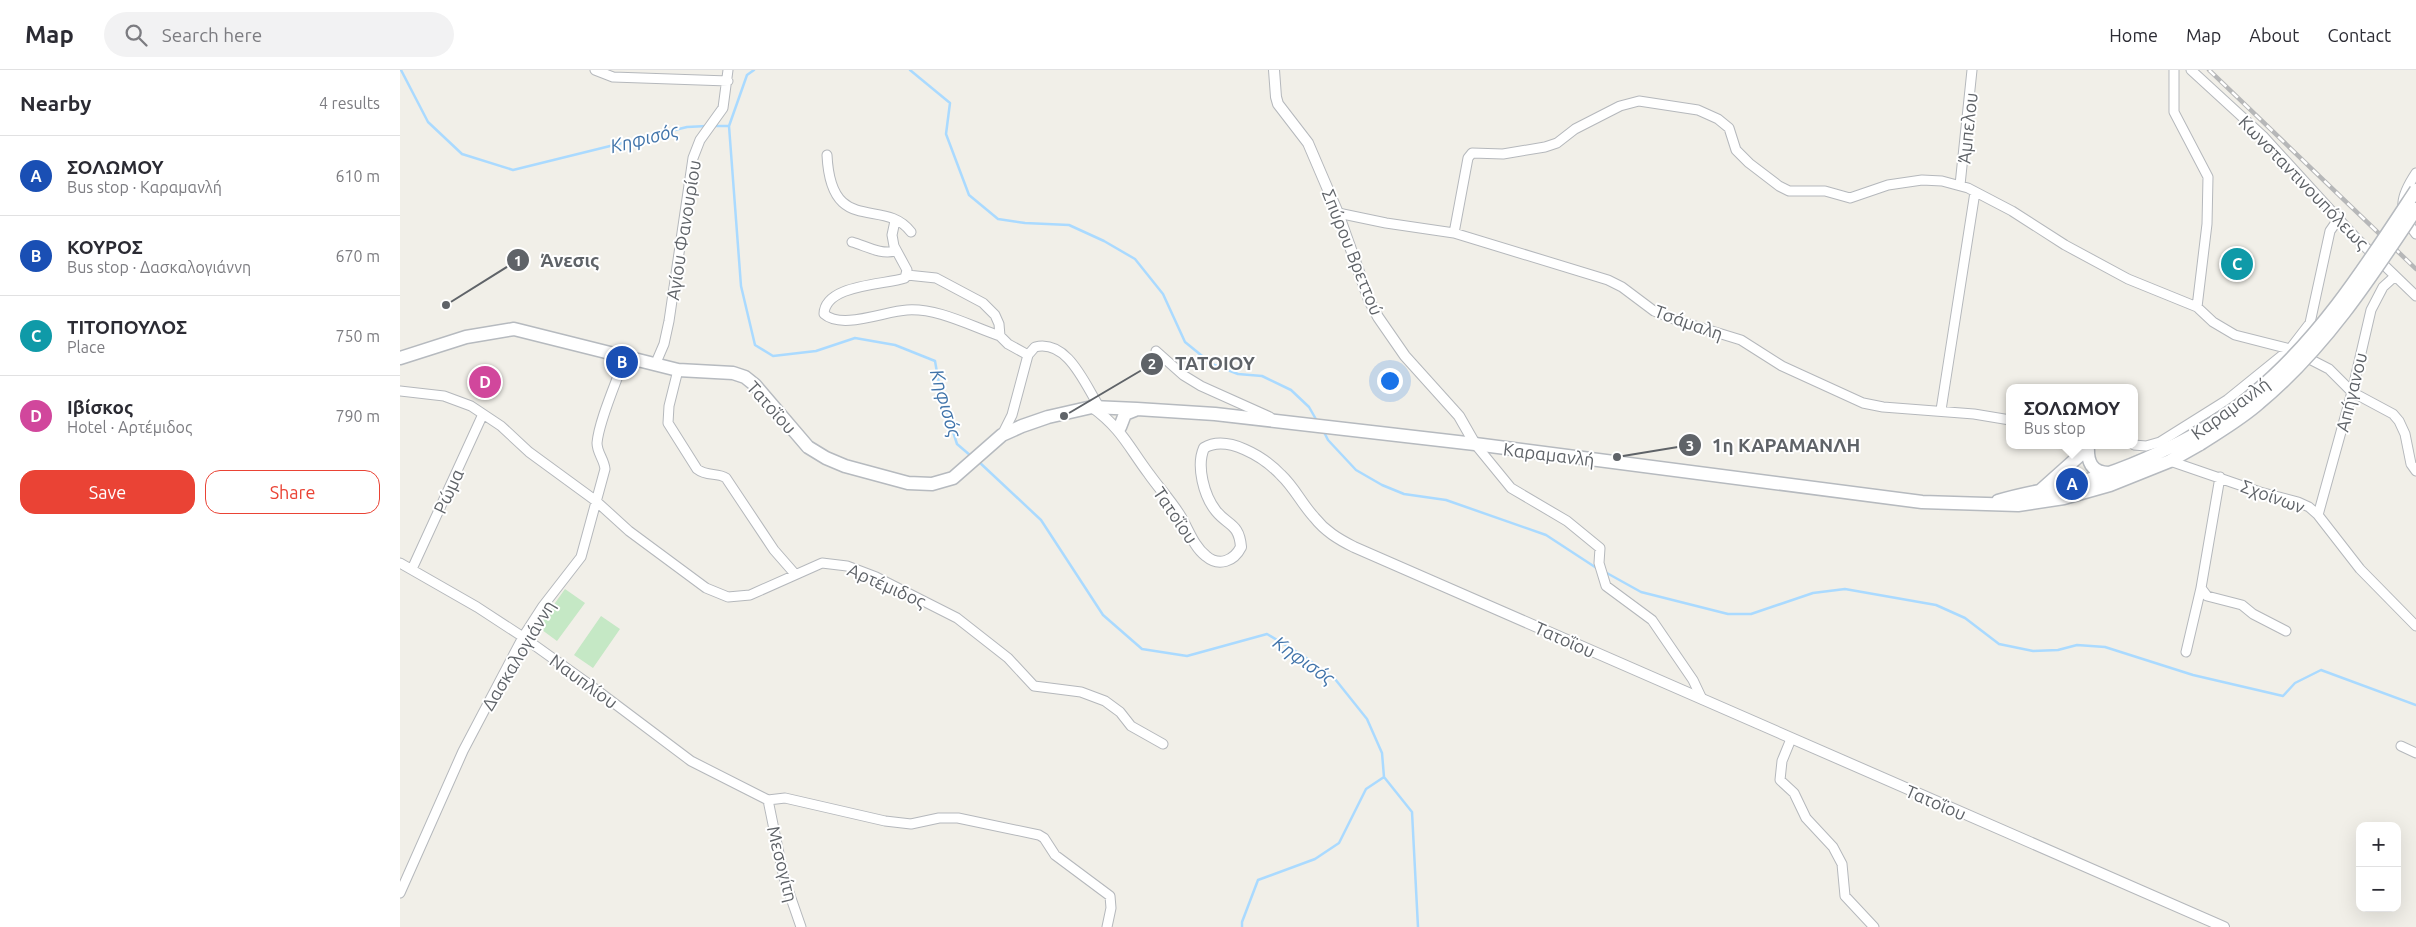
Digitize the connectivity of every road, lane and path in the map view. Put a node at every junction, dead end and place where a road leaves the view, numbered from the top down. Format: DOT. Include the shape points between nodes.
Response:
graph roads {
  1 [pos="595,70"];
  2 [pos="728,70"];
  3 [pos="1274,70"];
  4 [pos="1972,70"];
  5 [pos="2174,70"];
  6 [pos="2190,70"];
  7 [pos="728,81"];
  8 [pos="828,155"];
  9 [pos="2416,173"];
  10 [pos="1960,185"];
  11 [pos="2416,190"];
  12 [pos="1975,192"];
  13 [pos="2416,209"];
  14 [pos="1338,213"];
  15 [pos="2339,218"];
  16 [pos="895,221"];
  17 [pos="911,232"];
  18 [pos="2415,232"];
  19 [pos="1454,233"];
  20 [pos="852,242"];
  21 [pos="895,251"];
  22 [pos="907,275"];
  23 [pos="2394,276"];
  24 [pos="2416,296"];
  25 [pos="2197,307"];
  26 [pos="1000,336"];
  27 [pos="2290,349"];
  28 [pos="1156,351"];
  29 [pos="1028,355"];
  30 [pos="625,357"];
  31 [pos="400,358"];
  32 [pos="654,365"];
  33 [pos="678,370"];
  34 [pos="400,391"];
  35 [pos="2352,392"];
  36 [pos="1099,408"];
  37 [pos="1137,409"];
  38 [pos="1941,410"];
  39 [pos="483,414"];
  40 [pos="2006,419"];
  41 [pos="1279,422"];
  42 [pos="1120,427"];
  43 [pos="1002,435"];
  44 [pos="2197,440"];
  45 [pos="1126,441"];
  46 [pos="1475,444"];
  47 [pos="2138,445"];
  48 [pos="2086,449"];
  49 [pos="2088,449"];
  50 [pos="2170,461"];
  51 [pos="2416,471"];
  52 [pos="2109,473"];
  53 [pos="2220,477"];
  54 [pos="2040,491"];
  55 [pos="596,501"];
  56 [pos="1993,503"];
  57 [pos="2318,515"];
  58 [pos="400,563"];
  59 [pos="412,569"];
  60 [pos="795,574"];
  61 [pos="2201,588"];
  62 [pos="2416,626"];
  63 [pos="2286,631"];
  64 [pos="523,637"];
  65 [pos="2186,652"];
  66 [pos="1702,699"];
  67 [pos="1791,740"];
  68 [pos="1162,744"];
  69 [pos="2401,746"];
  70 [pos="2416,753"];
  71 [pos="768,800"];
  72 [pos="400,892"];
  73 [pos="801,927"];
  74 [pos="1107,927"];
  75 [pos="1874,927"];
  76 [pos="2224,927"];
  1 -- 7 [label="street" via="613,77"];
  2 -- 7 [label="street, Αγίου Φανουρίου"];
  3 -- 14 [label="street, Σπύρου Βρεττού" via="1278,104 1308,142"];
  4 -- 10 [label="street, Άμπελου"];
  5 -- 25 [label="street" via="2174,112 2208,177 2207,224"];
  6 -- 15 [label="street, Κωνσταντινουπόλεως" via="2263,136"];
  7 -- 32 [label="street, Αγίου Φανουρίου" via="723,108 700,140 689,175 664,344"];
  8 -- 16 [label="street" via="835,193 840,199 857,211"];
  9 -- 18 [label="street" via="2402,202 2402,214"];
  10 -- 12 [label="street"];
  10 -- 19 [label="street" via="1922,180 1888,185 1850,198 1825,191 1789,191 1736,150 1729,128 1718,118 1698,110 1639,101 1620,106 1545,147 1503,154 1472,153 1468,158"];
  11 -- 44 [label="main road, Καραμανλή, bridge" via="2357,278 2294,356 2252,396"];
  12 -- 25 [label="street" via="2128,279"];
  12 -- 38 [label="street"];
  13 -- 44 [label="main road, Καραμανλή, bridge" via="2365,286 2304,361 2259,404"];
  14 -- 19 [label="street, Τσάμαλη" via="1386,224"];
  14 -- 46 [label="street, Σπύρου Βρεττού" via="1378,317 1404,356 1459,416"];
  15 -- 23 [label="street, Κωνσταντινουπόλεως"];
  15 -- 27 [label="street" via="2330,231 2310,323"];
  16 -- 17 [label="street" via="901,222"];
  16 -- 21 [label="street" via="892,236"];
  19 -- 38 [label="street, Τσάμαλη" via="1616,283 1654,311 1741,340 1782,366 1863,403 1919,411"];
  20 -- 21 [label="street" via="882,253"];
  21 -- 22 [label="street" via="906,266"];
  22 -- 26 [label="street" via="936,278 983,304 995,315"];
  22 -- 26 [label="street" via="902,279 839,294 826,307 824,314 829,318 848,320 907,310 925,311"];
  23 -- 24 [label="street, Κωνσταντινουπόλεως"];
  23 -- 35 [label="street, Απήγανου" via="2382,286 2370,310"];
  25 -- 27 [label="street" via="2235,335"];
  26 -- 29 [label="street"];
  27 -- 35 [label="street" via="2336,374"];
  27 -- 47 [label="street" via="2227,400 2160,442"];
  28 -- 41 [label="street" via="1201,386"];
  29 -- 36 [label="street" via="1035,347 1059,350 1067,357"];
  29 -- 43 [label="street" via="1012,415"];
  30 -- 31 [label="main road, Τατοΐου" via="514,330 466,337"];
  30 -- 32 [label="main road, Τατοΐου"];
  30 -- 55 [label="street, Δασκαλογιάννη" via="600,430 598,451 605,469"];
  32 -- 33 [label="main road, Τατοΐου"];
  33 -- 43 [label="main road, Τατοΐου" via="733,373 745,377 765,395 808,448 846,466 917,484 940,483 953,478"];
  33 -- 60 [label="street" via="668,423 697,469 704,474 726,478 774,550"];
  34 -- 39 [label="street, Αρτέμιδος" via="457,399"];
  35 -- 51 [label="street" via="2393,414 2399,421"];
  35 -- 57 [label="street, Απήγανου"];
  36 -- 37 [label="main road, Καραμανλή"];
  36 -- 42 [label="street, Τατοΐου"];
  36 -- 43 [label="main road, Τατοΐου" via="1048,417"];
  36 -- 45 [label="street, Τατοΐου"];
  37 -- 41 [label="main road, Καραμανλή"];
  37 -- 42 [label="main road" via="1125,414"];
  38 -- 40 [label="street, Τσάμαλη"];
  39 -- 55 [label="street, Αρτέμιδος"];
  39 -- 59 [label="street, Ρώμα"];
  41 -- 46 [label="main road, Καραμανλή"];
  42 -- 45 [label="street, Τατοΐου"];
  44 -- 50 [label="main road, Καραμανλή"];
  44 -- 52 [label="main road, Καραμανλή"];
  45 -- 66 [label="street, Τατοΐου" via="1178,512 1200,550 1215,562 1233,558 1241,547 1237,530 1214,508 1200,463 1204,448 1214,442 1222,442 1246,450 1274,468 1313,517 1344,542"];
  46 -- 56 [label="main road, Καραμανλή" via="1922,502"];
  46 -- 66 [label="street" via="1512,488 1567,520 1600,548 1599,563 1606,586 1652,620 1693,680"];
  48 -- 54 [label="main road"];
  49 -- 52 [label="main road" via="2088,462 2092,467"];
  50 -- 53 [label="street, Σχοίνων"];
  50 -- 56 [label="main road, Καραμανλή" via="2110,485 2064,498 2018,505"];
  52 -- 54 [label="main road, Καραμανλή"];
  53 -- 57 [label="street, Σχοίνων" via="2298,502"];
  53 -- 61 [label="street"];
  54 -- 56 [label="main road, Καραμανλή"];
  55 -- 60 [label="street, Αρτέμιδος" via="629,531 718,594 750,596"];
  55 -- 64 [label="street, Δασκαλογιάννη" via="581,557"];
  57 -- 62 [label="street, Σχοίνων" via="2360,569"];
  58 -- 59 [label="street, Ναυπλίου"];
  59 -- 64 [label="street, Ναυπλίου"];
  60 -- 68 [label="street, Αρτέμιδος" via="829,562 876,577 970,626 1008,658 1034,686 1081,692 1105,701 1131,726"];
  61 -- 63 [label="street" via="2207,596 2242,605 2252,614"];
  61 -- 65 [label="street"];
  64 -- 71 [label="street, Ναυπλίου" via="691,761"];
  64 -- 72 [label="street, Δασκαλογιάννη" via="463,751"];
  66 -- 67 [label="street, Τατοΐου"];
  67 -- 75 [label="street" via="1782,761 1780,780 1794,793 1806,818 1832,847 1842,864 1846,896"];
  67 -- 76 [label="street, Τατοΐου"];
  69 -- 70 [label="street"];
  71 -- 73 [label="street, Μεσογίτη" via="784,878"];
  71 -- 74 [label="street" via="785,798 911,824 958,818 1039,835 1048,842 1054,855 1110,896"];
}
